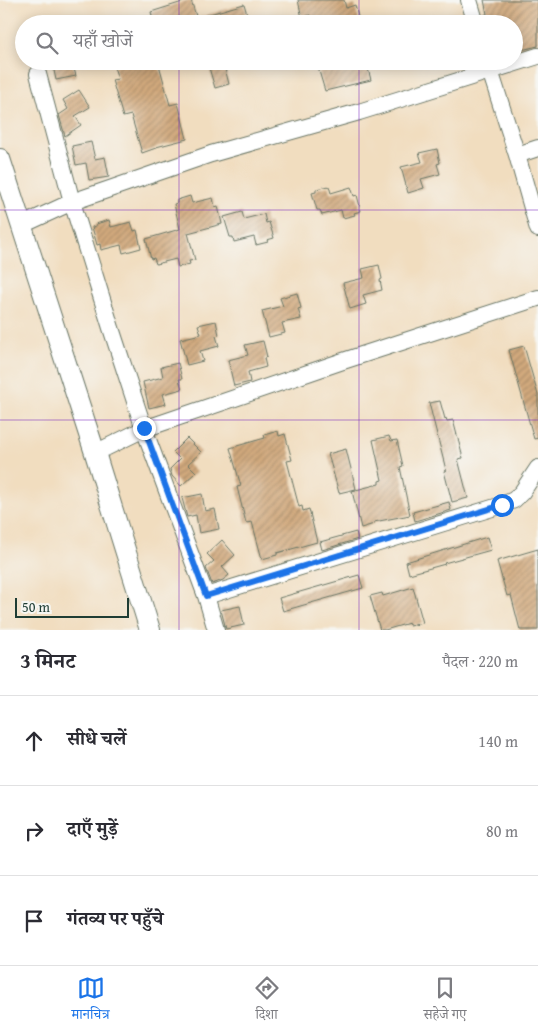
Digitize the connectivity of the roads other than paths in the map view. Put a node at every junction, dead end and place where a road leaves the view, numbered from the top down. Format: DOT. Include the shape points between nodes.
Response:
graph roads {
  1 [pos="469,0"];
  2 [pos="473,15"];
  3 [pos="538,56"];
  4 [pos="523,59"];
  5 [pos="478,70"];
  6 [pos="490,70"];
  7 [pos="38,74"];
  8 [pos="538,148"];
  9 [pos="516,155"];
  10 [pos="0,160"];
  11 [pos="72,202"];
  12 [pos="22,225"];
  13 [pos="538,229"];
  14 [pos="538,298"];
  15 [pos="144,428"];
  16 [pos="95,453"];
  17 [pos="538,468"];
  18 [pos="206,596"];
  19 [pos="150,630"];
  20 [pos="216,630"];
  1 -- 2 [label="street"];
  3 -- 4 [label="street"];
  5 -- 11 [label="street" via="360,112 211,154"];
  6 -- 9 [label="street"];
  7 -- 11 [label="street"];
  8 -- 9 [label="street"];
  9 -- 13 [label="street"];
  10 -- 12 [label="street"];
  11 -- 12 [label="street"];
  11 -- 15 [label="street"];
  12 -- 16 [label="street"];
  14 -- 15 [label="street"];
  15 -- 16 [label="street"];
  15 -- 18 [label="street"];
  16 -- 19 [label="street"];
  17 -- 18 [label="street" via="522,492 502,505"];
  18 -- 20 [label="street"];
}
